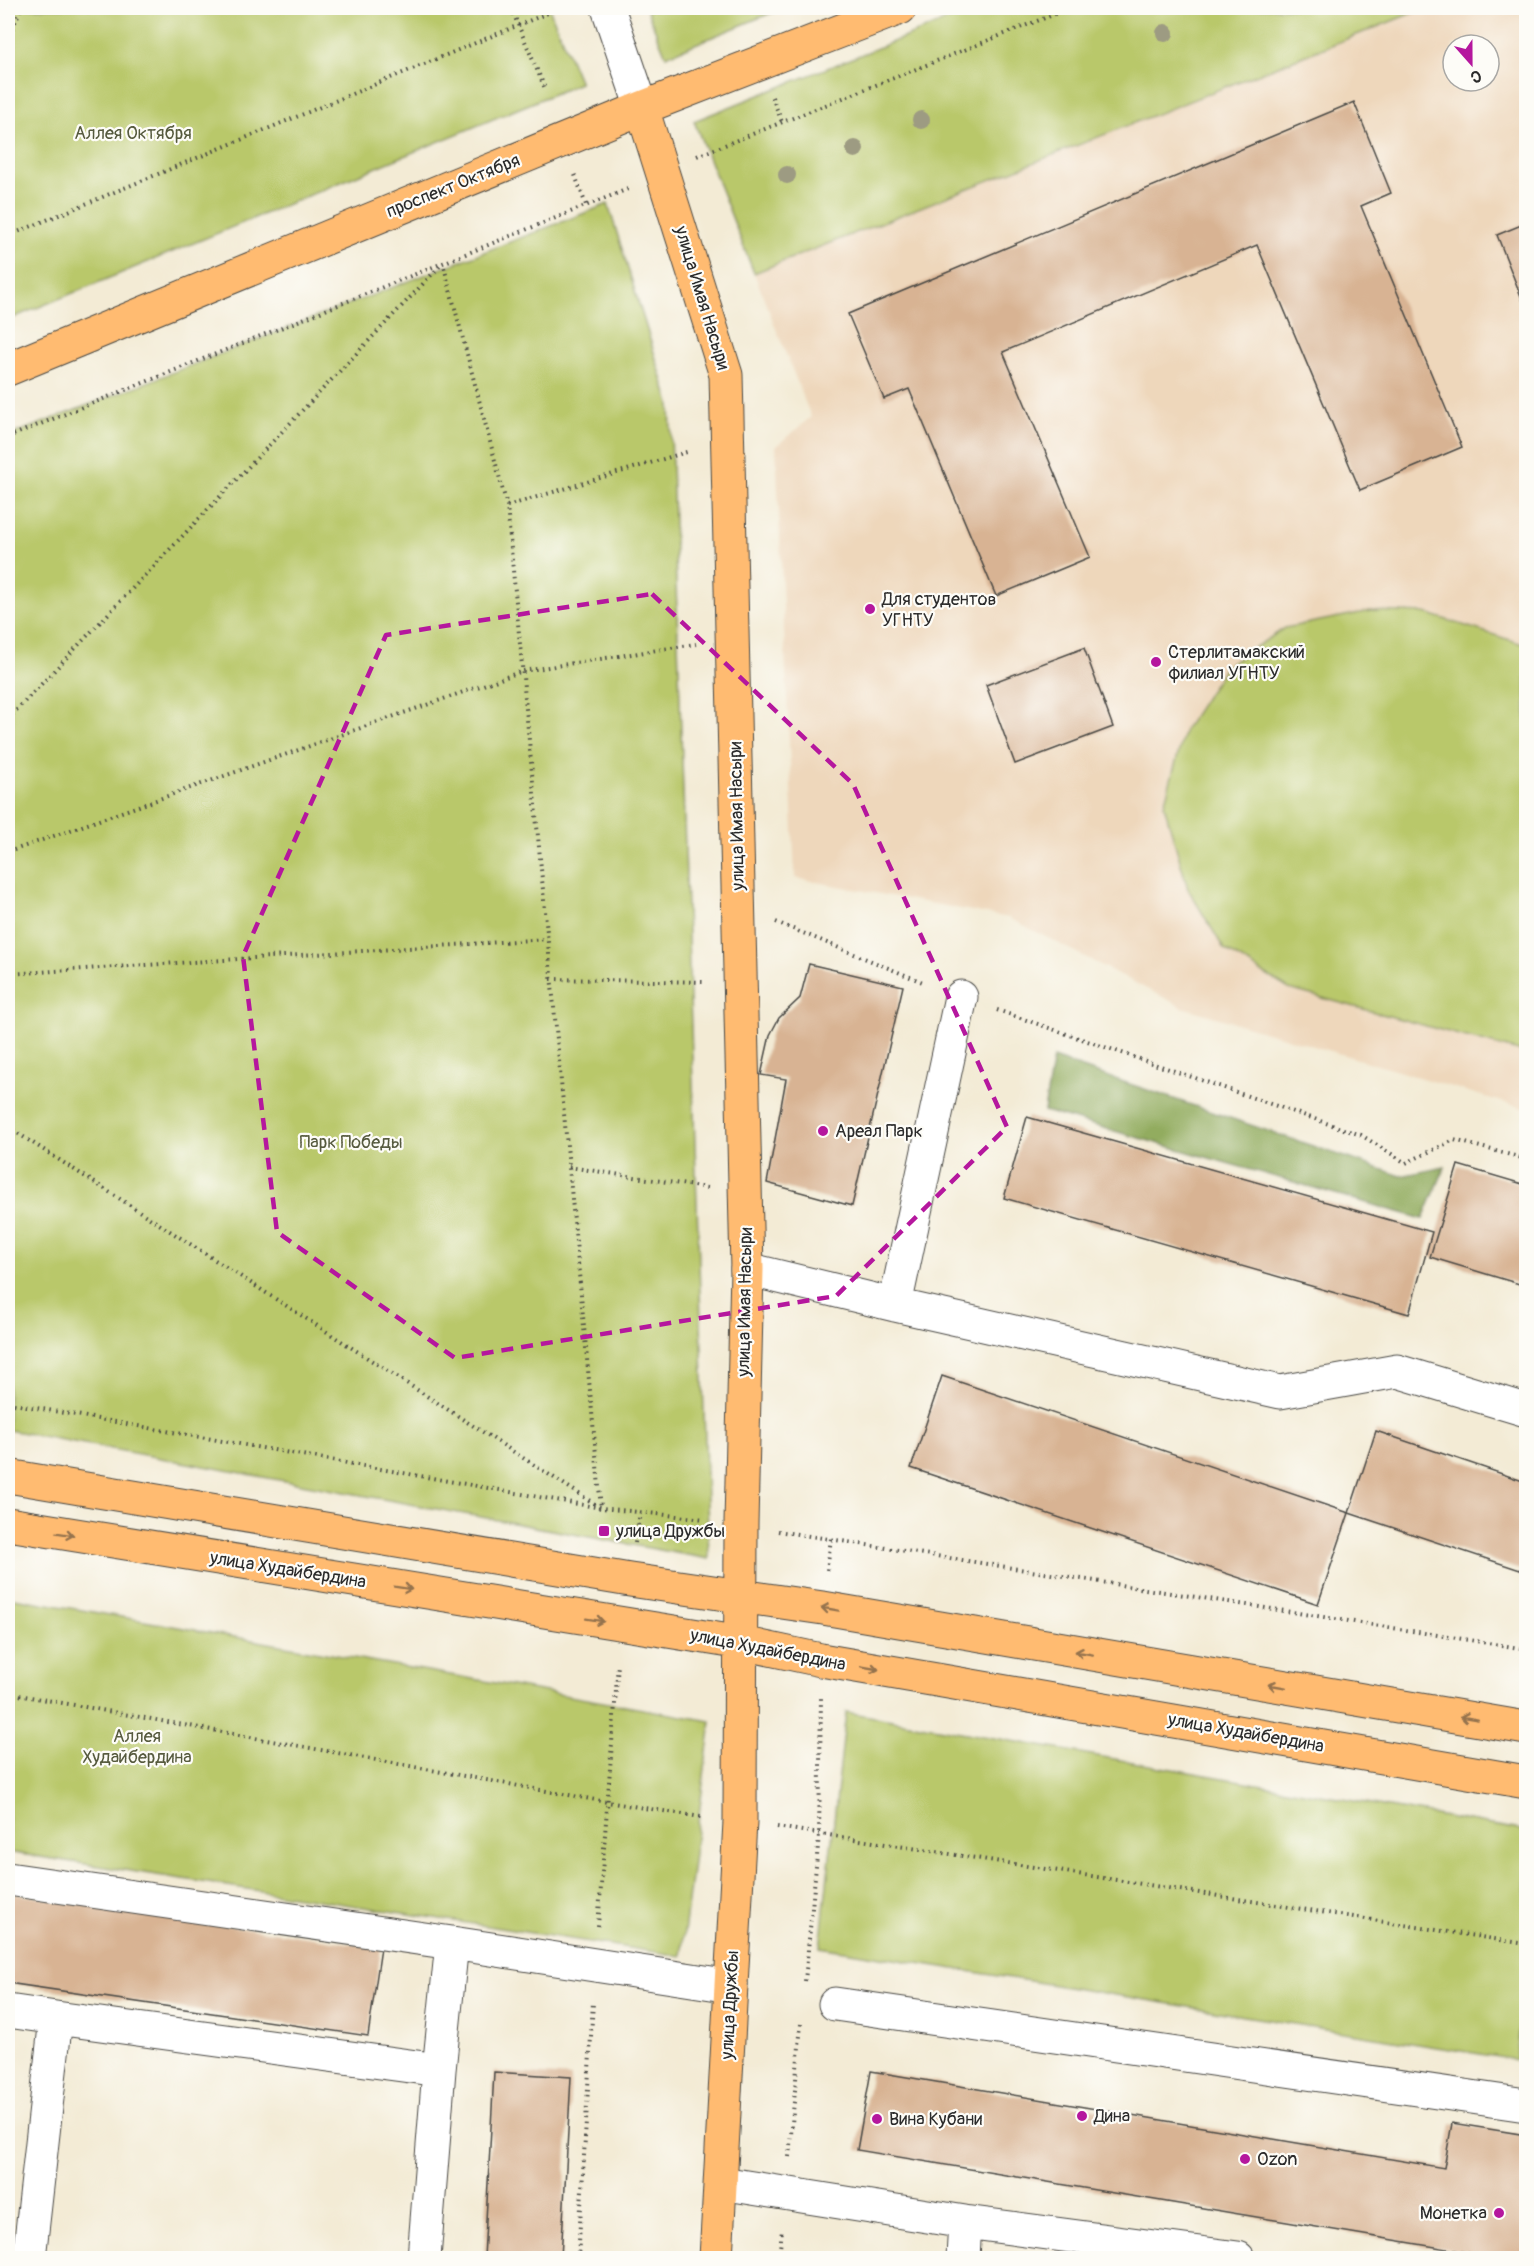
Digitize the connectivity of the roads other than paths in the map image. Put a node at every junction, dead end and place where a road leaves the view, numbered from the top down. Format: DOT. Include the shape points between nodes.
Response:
graph roads {
  1 [pos="608,8"];
  2 [pos="900,8"];
  3 [pos="642,108"];
  4 [pos="8,369"];
  5 [pos="961,997"];
  6 [pos="747,1269"];
  7 [pos="895,1305"];
  8 [pos="1527,1410"];
  9 [pos="8,1476"];
  10 [pos="8,1524"];
  11 [pos="741,1596"];
  12 [pos="742,1643"];
  13 [pos="1527,1728"];
  14 [pos="1527,1782"];
  15 [pos="8,1879"];
  16 [pos="452,1943"];
  17 [pos="731,1986"];
  18 [pos="835,2004"];
  19 [pos="8,2011"];
  20 [pos="56,2018"];
  21 [pos="440,2070"];
  22 [pos="1527,2106"];
  23 [pos="721,2183"];
  24 [pos="965,2222"];
  25 [pos="28,2259"];
  26 [pos="424,2259"];
  27 [pos="716,2259"];
  28 [pos="963,2259"];
  29 [pos="1238,2259"];
  1 -- 3 [label="street, улица Имая Насыри"];
  2 -- 3 [label="main road, проспект Октября"];
  3 -- 4 [label="main road, проспект Октября"];
  3 -- 6 [label="main road, улица Имая Насыри" via="726,375"];
  5 -- 7 [label="street"];
  6 -- 7 [label="street"];
  6 -- 11 [label="main road, улица Имая Насыри"];
  7 -- 8 [label="street" via="1280,1392 1397,1371"];
  9 -- 11 [label="main road"];
  10 -- 12 [label="main road, улица Худайбердина, one-way"];
  11 -- 12 [label="main road, улица Имая Насыри"];
  13 -- 11 [label="main road, one-way"];
  12 -- 14 [label="main road, улица Худайбердина, one-way"];
  12 -- 17 [label="main road, улица Дружбы" via="740,1822"];
  15 -- 16 [label="street"];
  16 -- 17 [label="street"];
  16 -- 21 [label="street"];
  17 -- 23 [label="main road, улица Дружбы"];
  18 -- 22 [label="street"];
  19 -- 20 [label="street"];
  20 -- 21 [label="street"];
  20 -- 25 [label="street"];
  21 -- 26 [label="street"];
  23 -- 24 [label="street"];
  23 -- 27 [label="main road, улица Дружбы"];
  24 -- 28 [label="street"];
  24 -- 29 [label="street"];
}
